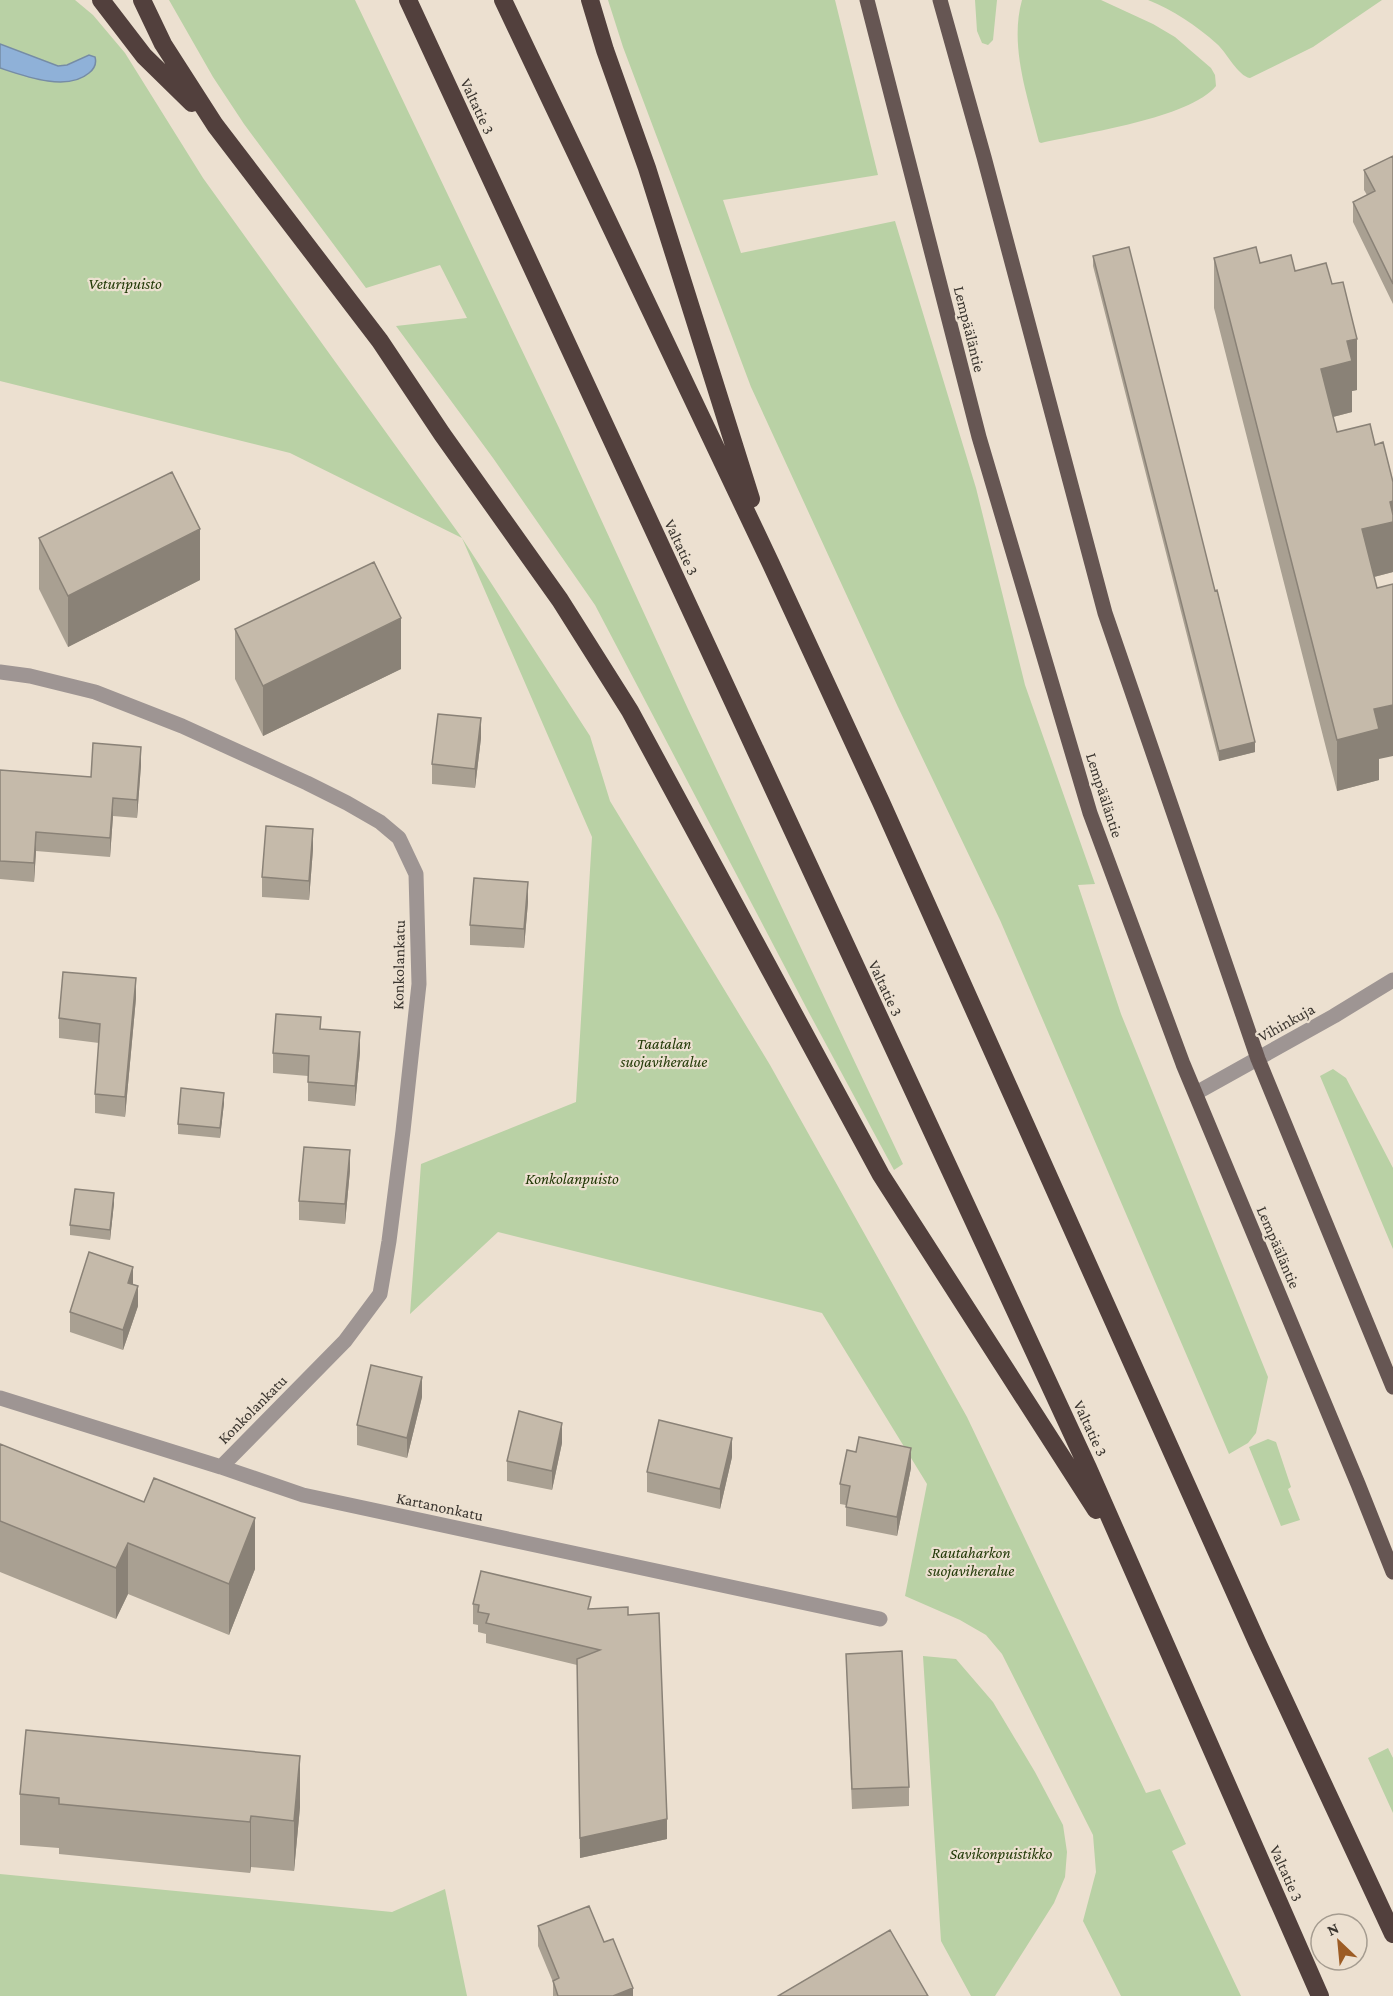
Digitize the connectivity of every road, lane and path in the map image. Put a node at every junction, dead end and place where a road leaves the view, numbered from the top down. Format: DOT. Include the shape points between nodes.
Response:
graph roads {
  1 [pos="101,0"];
  2 [pos="142,0"];
  3 [pos="408,0"];
  4 [pos="503,0"];
  5 [pos="590,0"];
  6 [pos="867,0"];
  7 [pos="940,0"];
  8 [pos="214,125"];
  9 [pos="771,564"];
  10 [pos="0,672"];
  11 [pos="1393,980"];
  12 [pos="1258,1059"];
  13 [pos="1196,1093"];
  14 [pos="1393,1387"];
  15 [pos="0,1398"];
  16 [pos="221,1467"];
  17 [pos="1127,1557"];
  18 [pos="1393,1572"];
  19 [pos="880,1619"];
  20 [pos="1393,1934"];
  21 [pos="1320,1996"];
  1 -- 8 [label="highway" via="144,56"];
  2 -- 8 [label="highway" via="163,44"];
  3 -- 17 [label="highway, Valtatie 3"];
  4 -- 9 [label="highway"];
  5 -- 9 [label="highway"];
  6 -- 13 [label="main road, Lempääläntie" via="979,437 1090,813"];
  7 -- 12 [label="main road" via="1105,613"];
  8 -- 17 [label="highway" via="380,341 567,610 630,711 881,1175"];
  9 -- 20 [label="highway" via="1257,1642"];
  10 -- 16 [label="street, Konkolankatu" via="95,692 182,726 307,783 380,822 399,838 416,874 419,984 380,1294 345,1341"];
  11 -- 12 [label="street, Vihinkuja"];
  12 -- 13 [label="street, Vihinkuja"];
  12 -- 14 [label="main road"];
  13 -- 18 [label="main road, Lempääläntie"];
  15 -- 16 [label="street, Kartanonkatu"];
  16 -- 19 [label="street, Kartanonkatu" via="303,1495"];
  17 -- 21 [label="highway, Valtatie 3"];
}
